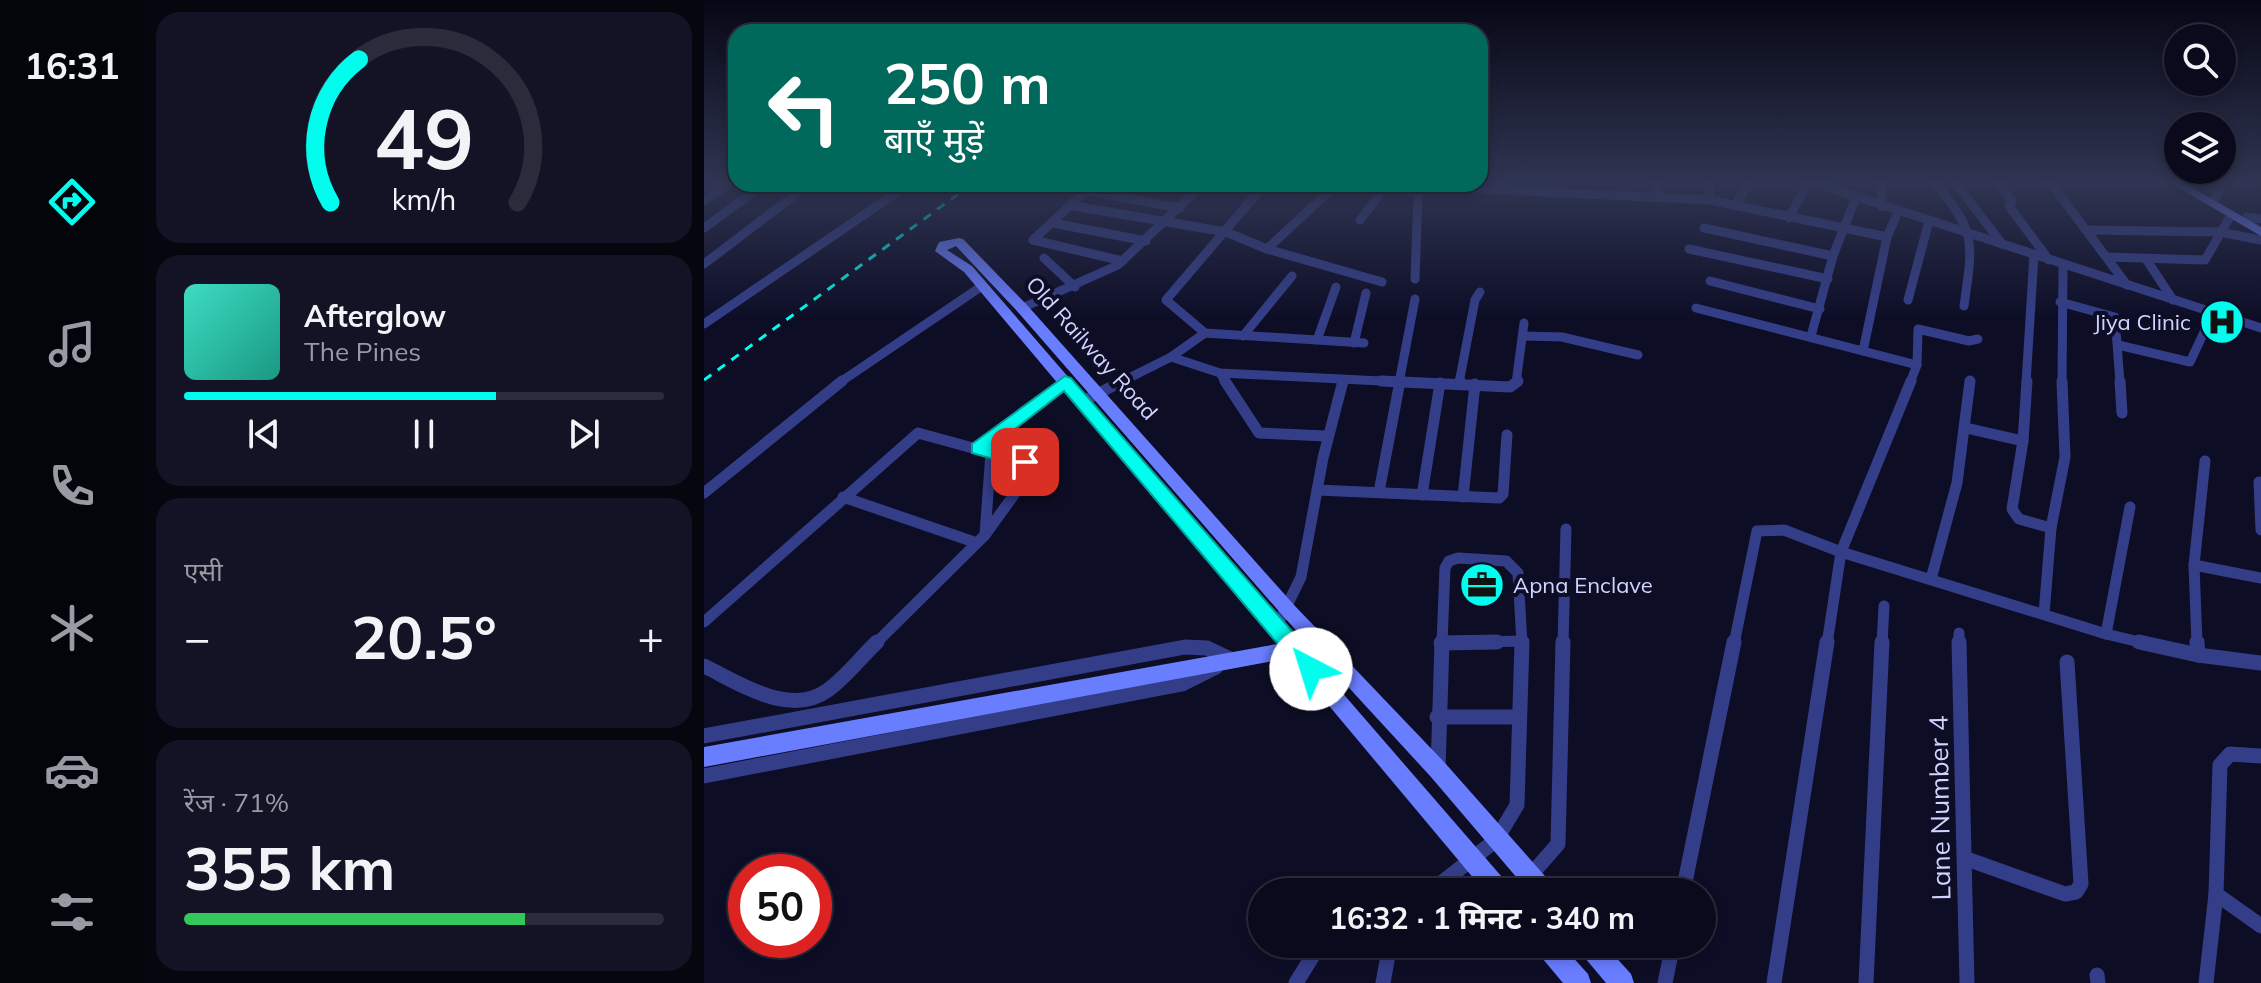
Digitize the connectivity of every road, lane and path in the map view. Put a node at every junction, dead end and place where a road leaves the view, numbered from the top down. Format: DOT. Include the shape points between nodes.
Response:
graph roads {
  1 [pos="751,228"];
  2 [pos="845,228"];
  3 [pos="1047,228"];
  4 [pos="1078,228"];
  5 [pos="1159,228"];
  6 [pos="1198,228"];
  7 [pos="1229,228"];
  8 [pos="1291,228"];
  9 [pos="1419,228"];
  10 [pos="1704,228"];
  11 [pos="1843,228"];
  12 [pos="1891,228"];
  13 [pos="1927,228"];
  14 [pos="1951,228"];
  15 [pos="1969,228"];
  16 [pos="1990,228"];
  17 [pos="2025,228"];
  18 [pos="2223,228"];
  19 [pos="2086,230"];
  20 [pos="1226,232"];
  21 [pos="2220,232"];
  22 [pos="1973,235"];
  23 [pos="1887,237"];
  24 [pos="2261,240"];
  25 [pos="1146,241"];
  26 [pos="2002,244"];
  27 [pos="1267,249"];
  28 [pos="1689,249"];
  29 [pos="2034,255"];
  30 [pos="1833,256"];
  31 [pos="2108,257"];
  32 [pos="1044,258"];
  33 [pos="2146,259"];
  34 [pos="1123,261"];
  35 [pos="2049,261"];
  36 [pos="704,264"];
  37 [pos="2063,266"];
  38 [pos="1292,276"];
  39 [pos="1415,279"];
  40 [pos="1828,279"];
  41 [pos="1710,281"];
  42 [pos="1382,282"];
  43 [pos="982,286"];
  44 [pos="2127,286"];
  45 [pos="1075,287"];
  46 [pos="1336,287"];
  47 [pos="1480,292"];
  48 [pos="1366,293"];
  49 [pos="1415,299"];
  50 [pos="1908,300"];
  51 [pos="2173,301"];
  52 [pos="2060,302"];
  53 [pos="1964,306"];
  54 [pos="1022,308"];
  55 [pos="1696,308"];
  56 [pos="1820,309"];
  57 [pos="2213,313"];
  58 [pos="1524,323"];
  59 [pos="704,324"];
  60 [pos="2261,328"];
  61 [pos="1205,333"];
  62 [pos="1243,336"];
  63 [pos="1523,336"];
  64 [pos="1811,336"];
  65 [pos="1978,339"];
  66 [pos="1317,340"];
  67 [pos="2118,345"];
  68 [pos="1863,351"];
  69 [pos="1638,355"];
  70 [pos="1171,357"];
  71 [pos="1917,365"];
  72 [pos="1220,373"];
  73 [pos="1343,381"];
  74 [pos="1970,381"];
  75 [pos="1065,382"];
  76 [pos="1400,382"];
  77 [pos="1440,383"];
  78 [pos="1459,384"];
  79 [pos="1475,384"];
  80 [pos="1090,397"];
  81 [pos="2122,413"];
  82 [pos="1966,428"];
  83 [pos="1507,435"];
  84 [pos="1326,436"];
  85 [pos="2023,441"];
  86 [pos="979,448"];
  87 [pos="991,453"];
  88 [pos="2205,461"];
  89 [pos="2259,482"];
  90 [pos="1317,490"];
  91 [pos="1379,492"];
  92 [pos="704,493"];
  93 [pos="1422,495"];
  94 [pos="843,497"];
  95 [pos="1463,497"];
  96 [pos="2130,507"];
  97 [pos="2051,528"];
  98 [pos="1566,529"];
  99 [pos="2261,530"];
  100 [pos="981,539"];
  101 [pos="1841,552"];
  102 [pos="2194,565"];
  103 [pos="2261,578"];
  104 [pos="1931,579"];
  105 [pos="1884,606"];
  106 [pos="1289,611"];
  107 [pos="2044,614"];
  108 [pos="704,622"];
  109 [pos="1276,628"];
  110 [pos="1959,633"];
  111 [pos="2106,634"];
  112 [pos="1522,641"];
  113 [pos="1321,643"];
  114 [pos="1441,643"];
  115 [pos="1295,649"];
  116 [pos="2198,655"];
  117 [pos="1230,659"];
  118 [pos="2067,662"];
  119 [pos="2261,663"];
  120 [pos="704,666"];
  121 [pos="1437,717"];
  122 [pos="1518,717"];
  123 [pos="704,736"];
  124 [pos="2261,756"];
  125 [pos="704,757"];
  126 [pos="1438,770"];
  127 [pos="704,776"];
  128 [pos="1496,840"];
  129 [pos="1470,857"];
  130 [pos="1967,859"];
  131 [pos="1446,878"];
  132 [pos="1488,878"];
  133 [pos="1531,878"];
  134 [pos="1540,878"];
  135 [pos="1686,878"];
  136 [pos="2216,894"];
  137 [pos="2261,926"];
  138 [pos="1311,958"];
  139 [pos="1387,958"];
  140 [pos="1557,958"];
  141 [pos="1600,958"];
  142 [pos="1670,958"];
  143 [pos="1296,983"];
  144 [pos="1383,983"];
  145 [pos="1579,983"];
  146 [pos="1622,983"];
  147 [pos="1665,983"];
  148 [pos="1774,983"];
  149 [pos="1866,983"];
  150 [pos="1967,983"];
  151 [pos="2206,983"];
  1 -- 36 [label="street"];
  2 -- 59 [label="street"];
  3 -- 34 [label="street" via="1033,240"];
  4 -- 25 [label="street"];
  5 -- 25 [label="street"];
  6 -- 20 [label="street"];
  7 -- 20 [label="street"];
  8 -- 27 [label="street"];
  9 -- 39 [label="street"];
  10 -- 30 [label="street"];
  11 -- 23 [label="street"];
  11 -- 30 [label="street"];
  12 -- 23 [label="street"];
  13 -- 50 [label="street"];
  14 -- 22 [label="street"];
  15 -- 22 [label="street"];
  16 -- 26 [label="street"];
  17 -- 35 [label="street"];
  18 -- 21 [label="street"];
  19 -- 21 [label="street"];
  19 -- 31 [label="street"];
  20 -- 27 [label="street"];
  20 -- 61 [label="street" via="1166,300"];
  21 -- 24 [label="street"];
  21 -- 33 [label="street" via="2205,260"];
  22 -- 26 [label="street"];
  22 -- 53 [label="street"];
  23 -- 68 [label="street"];
  25 -- 34 [label="street"];
  26 -- 29 [label="street"];
  27 -- 42 [label="street"];
  28 -- 40 [label="street"];
  29 -- 35 [label="street"];
  29 -- 85 [label="street"];
  30 -- 40 [label="street"];
  31 -- 33 [label="street"];
  31 -- 44 [label="street"];
  32 -- 45 [label="street"];
  33 -- 51 [label="street"];
  34 -- 45 [label="street"];
  35 -- 37 [label="street"];
  37 -- 44 [label="street"];
  37 -- 52 [label="street"];
  38 -- 62 [label="street"];
  40 -- 56 [label="street"];
  41 -- 56 [label="street"];
  43 -- 54 [label="main road, Old Railway Road" via="941,251 943,245 959,242"];
  43 -- 75 [label="main road, Old Railway Road"];
  43 -- 92 [label="street" via="840,382"];
  44 -- 51 [label="street"];
  45 -- 54 [label="street"];
  46 -- 66 [label="street"];
  47 -- 78 [label="street"];
  48 -- 66 [label="street" via="1359,343"];
  49 -- 76 [label="street"];
  51 -- 57 [label="street"];
  52 -- 67 [label="street" via="2113,315"];
  52 -- 97 [label="street" via="2065,457"];
  54 -- 80 [label="main road, Old Railway Road"];
  55 -- 64 [label="street"];
  56 -- 64 [label="street"];
  57 -- 60 [label="street"];
  57 -- 67 [label="street" via="2190,362"];
  58 -- 63 [label="street"];
  61 -- 62 [label="street"];
  61 -- 70 [label="street"];
  62 -- 66 [label="street"];
  63 -- 69 [label="street" via="1562,337"];
  63 -- 79 [label="street" via="1515,385"];
  64 -- 68 [label="street"];
  65 -- 71 [label="street" via="1920,329"];
  67 -- 81 [label="street"];
  68 -- 71 [label="street"];
  70 -- 72 [label="street"];
  70 -- 80 [label="street"];
  71 -- 101 [label="street"];
  72 -- 73 [label="street"];
  72 -- 84 [label="street" via="1259,433"];
  73 -- 76 [label="street"];
  73 -- 84 [label="street"];
  74 -- 82 [label="street"];
  75 -- 80 [label="main road, Old Railway Road"];
  75 -- 86 [label="street"];
  76 -- 77 [label="street"];
  76 -- 91 [label="street"];
  77 -- 78 [label="street"];
  77 -- 93 [label="street"];
  78 -- 79 [label="street"];
  79 -- 95 [label="street"];
  80 -- 106 [label="main road, Old Railway Road"];
  80 -- 109 [label="main road, Old Railway Road"];
  82 -- 85 [label="street"];
  82 -- 104 [label="street"];
  83 -- 95 [label="street" via="1503,494 1493,499"];
  84 -- 90 [label="street"];
  85 -- 97 [label="street" via="2012,512"];
  86 -- 87 [label="street"];
  86 -- 94 [label="street" via="925,433 914,435"];
  87 -- 100 [label="street"];
  87 -- 100 [label="street" via="1025,462 1029,472"];
  88 -- 102 [label="street"];
  89 -- 99 [label="street"];
  90 -- 91 [label="street"];
  90 -- 106 [label="street" via="1307,555"];
  91 -- 93 [label="street"];
  93 -- 95 [label="street"];
  94 -- 100 [label="street"];
  94 -- 108 [label="street"];
  96 -- 111 [label="street"];
  97 -- 107 [label="street"];
  98 -- 134 [label="street" via="1558,844"];
  100 -- 120 [label="street" via="813,700 783,700"];
  101 -- 104 [label="street"];
  101 -- 135 [label="street" via="1784,530 1769,528 1753,537"];
  101 -- 148 [label="street"];
  102 -- 103 [label="street"];
  102 -- 116 [label="street"];
  104 -- 107 [label="street"];
  105 -- 149 [label="street"];
  106 -- 109 [label="street"];
  106 -- 113 [label="main road, Old Railway Road"];
  107 -- 111 [label="street"];
  109 -- 115 [label="main road, Old Railway Road"];
  110 -- 130 [label="street, Lane Number 4"];
  111 -- 116 [label="street"];
  112 -- 114 [label="street"];
  112 -- 114 [label="street" via="1514,565 1458,558 1445,568"];
  112 -- 122 [label="street"];
  113 -- 115 [label="main road"];
  113 -- 126 [label="main road, Old Railway Road"];
  114 -- 121 [label="street"];
  115 -- 117 [label="main road"];
  115 -- 129 [label="main road, Old Railway Road"];
  116 -- 119 [label="street"];
  117 -- 123 [label="street" via="1207,648 1185,647"];
  117 -- 125 [label="main road"];
  117 -- 127 [label="street" via="1182,684"];
  118 -- 130 [label="street" via="2081,884 2076,892 2065,894"];
  121 -- 122 [label="street"];
  121 -- 126 [label="street"];
  122 -- 128 [label="street" via="1517,805"];
  124 -- 136 [label="street" via="2230,754 2220,765"];
  126 -- 128 [label="main road, Old Railway Road"];
  128 -- 129 [label="street"];
  128 -- 133 [label="main road, Old Railway Road"];
  129 -- 131 [label="street"];
  129 -- 132 [label="main road, Old Railway Road"];
  130 -- 150 [label="street, Lane Number 4"];
  136 -- 137 [label="street"];
  136 -- 151 [label="street"];
  138 -- 143 [label="street"];
  139 -- 144 [label="street"];
  140 -- 145 [label="main road"];
  141 -- 146 [label="main road"];
  142 -- 147 [label="street"];
}
